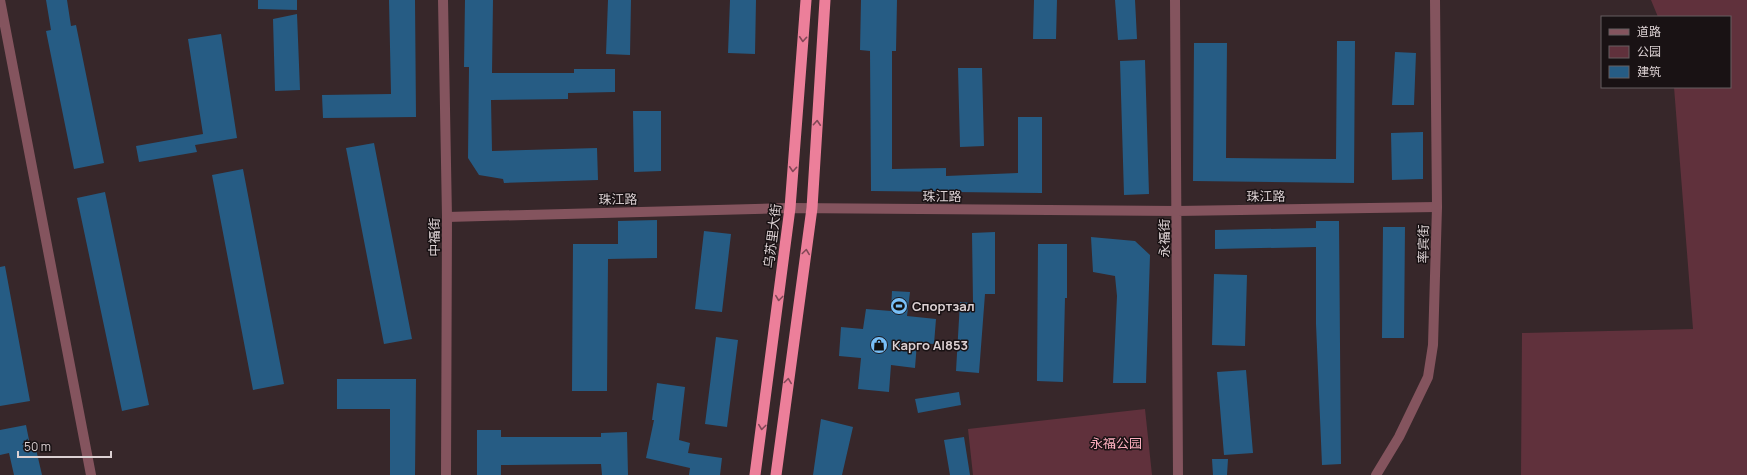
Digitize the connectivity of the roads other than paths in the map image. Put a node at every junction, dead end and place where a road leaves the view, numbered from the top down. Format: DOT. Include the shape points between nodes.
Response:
graph roads {
  1 [pos="0,0"];
  2 [pos="443,0"];
  3 [pos="806,0"];
  4 [pos="825,0"];
  5 [pos="1175,0"];
  6 [pos="1435,0"];
  7 [pos="1437,207"];
  8 [pos="790,208"];
  9 [pos="812,208"];
  10 [pos="1177,211"];
  11 [pos="447,217"];
  12 [pos="91,475"];
  13 [pos="446,475"];
  14 [pos="755,475"];
  15 [pos="776,475"];
  16 [pos="1178,475"];
  17 [pos="1376,475"];
  1 -- 12 [label="street"];
  2 -- 11 [label="street, 中福街"];
  3 -- 8 [label="highway, 乌苏里大街, one-way"];
  9 -- 4 [label="highway, one-way"];
  5 -- 10 [label="street, 永福街"];
  6 -- 7 [label="street, 率宾街"];
  7 -- 10 [label="street, 珠江路"];
  7 -- 17 [label="street, 率宾街" via="1435,308 1428,377 1400,437"];
  8 -- 9 [label="street, 珠江路"];
  8 -- 11 [label="street, 珠江路"];
  8 -- 14 [label="highway, 乌苏里大街, one-way"];
  9 -- 10 [label="street, 珠江路"];
  15 -- 9 [label="highway, one-way"];
  10 -- 16 [label="street, 永福街"];
  11 -- 13 [label="street, 中福街"];
}
